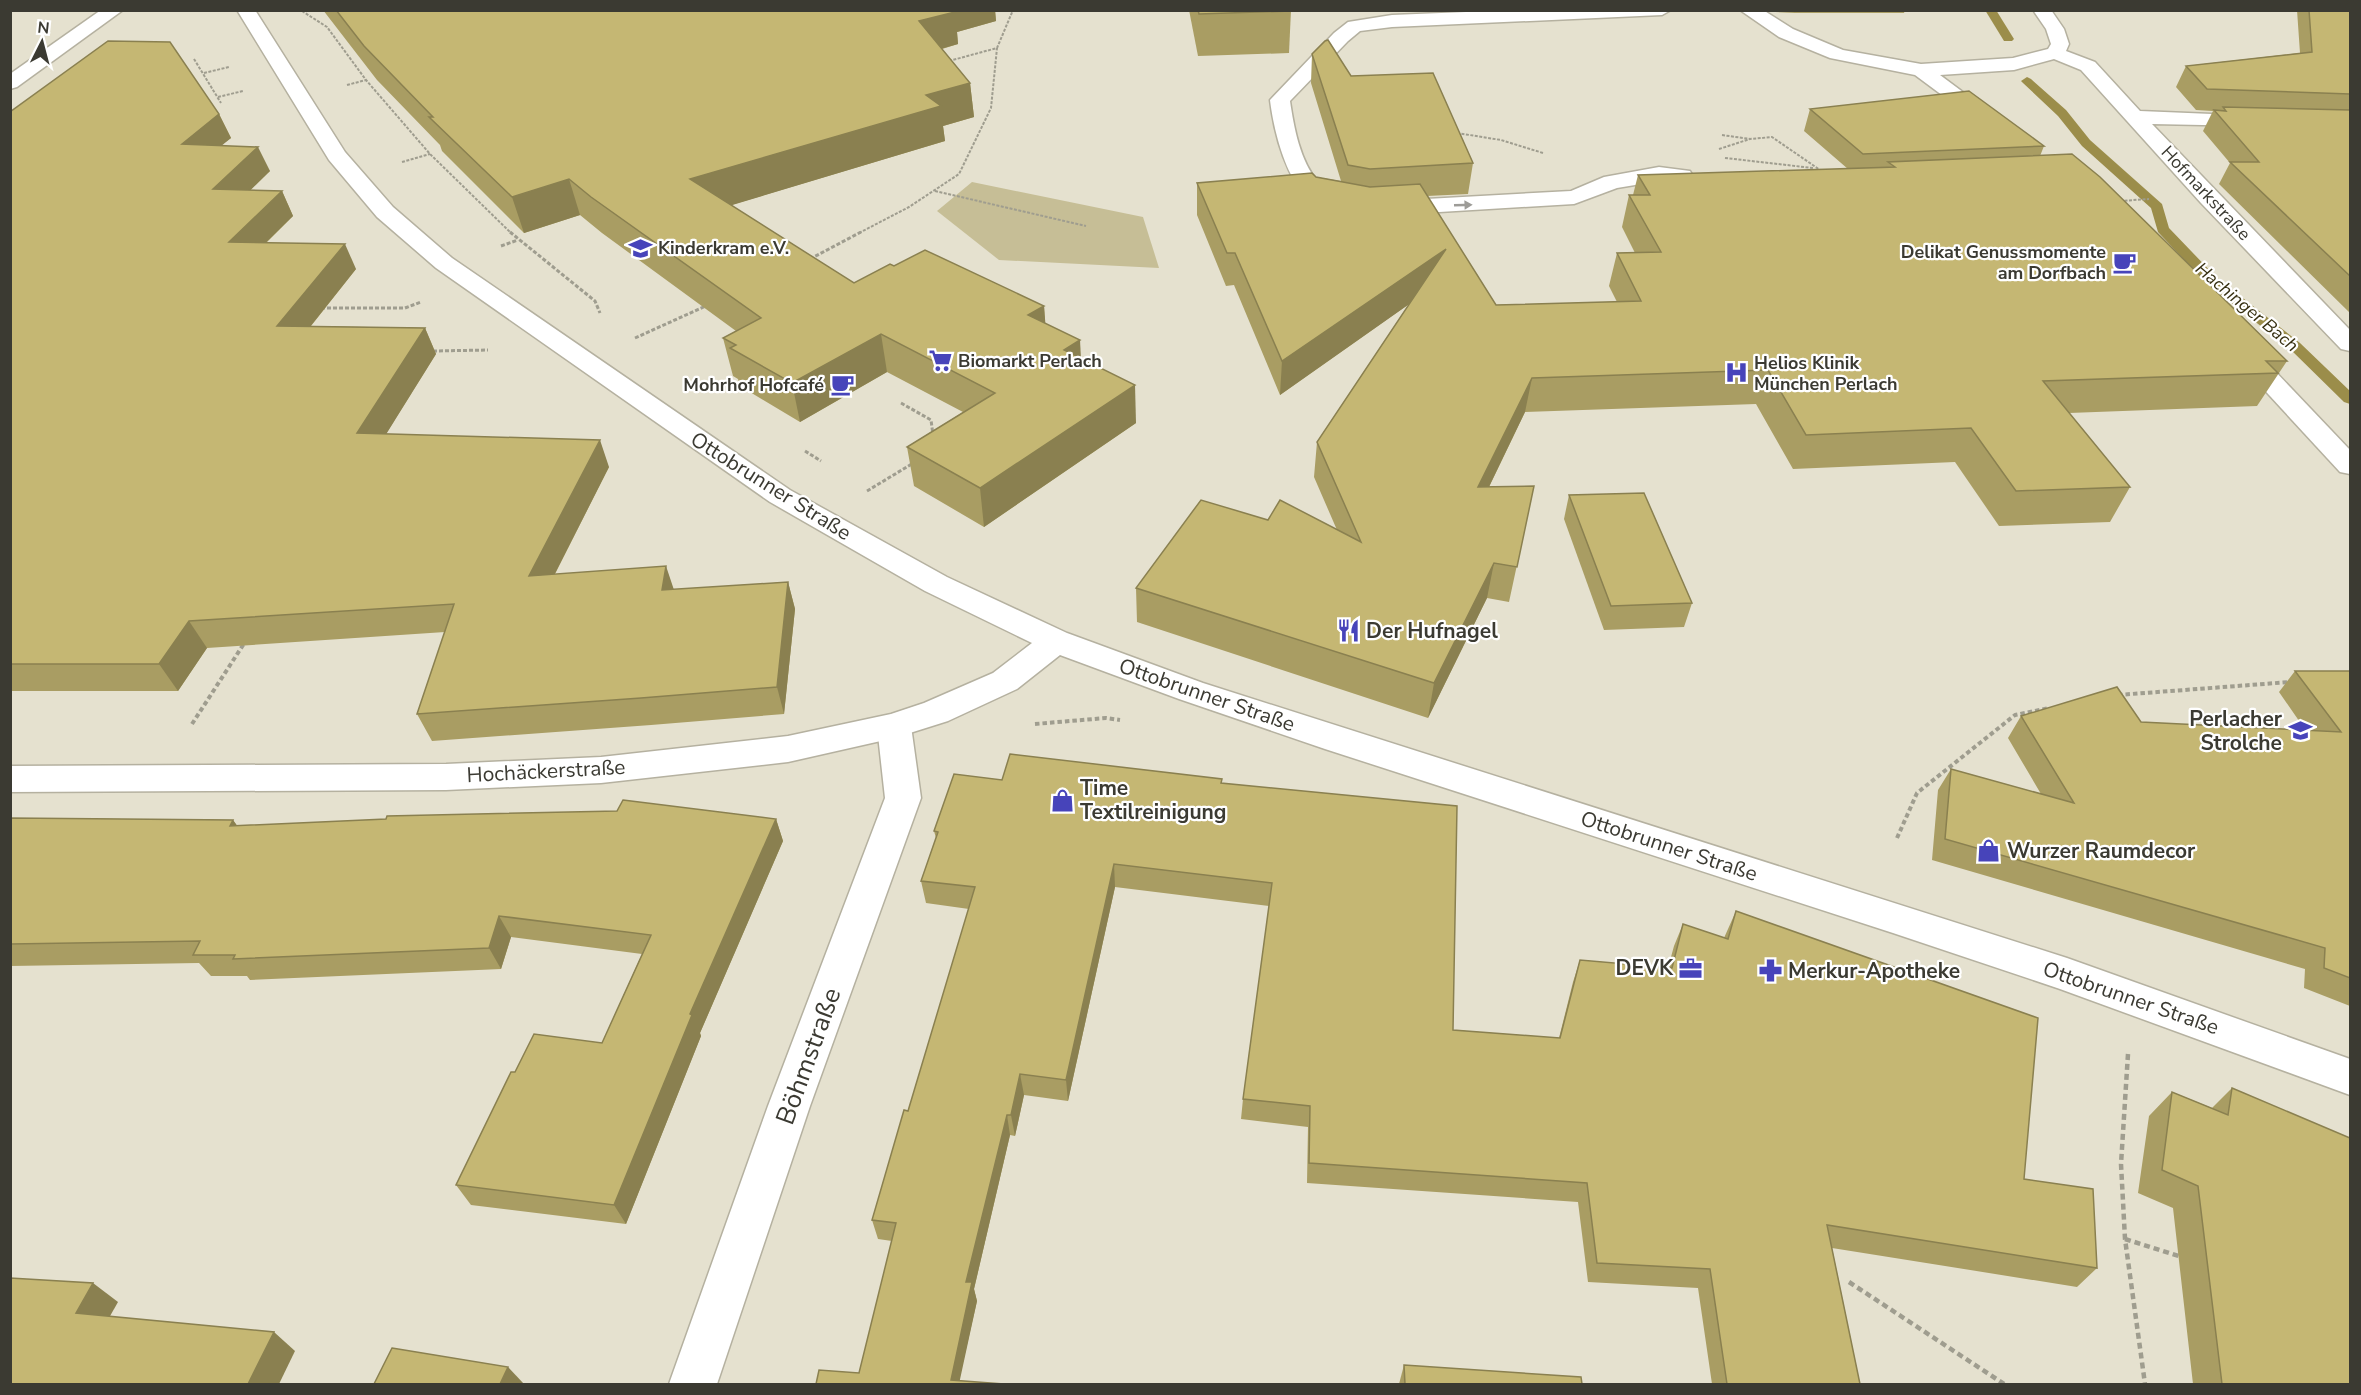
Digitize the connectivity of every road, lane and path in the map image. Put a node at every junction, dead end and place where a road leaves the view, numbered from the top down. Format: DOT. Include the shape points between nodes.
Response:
graph roads {
  1 [pos="114,10"];
  2 [pos="246,10"];
  3 [pos="301,10"];
  4 [pos="1013,10"];
  5 [pos="1662,10"];
  6 [pos="1749,10"];
  7 [pos="2042,10"];
  8 [pos="303,21"];
  9 [pos="997,48"];
  10 [pos="2055,53"];
  11 [pos="194,58"];
  12 [pos="941,63"];
  13 [pos="234,66"];
  14 [pos="1921,70"];
  15 [pos="204,73"];
  16 [pos="366,80"];
  17 [pos="10,82"];
  18 [pos="345,85"];
  19 [pos="249,89"];
  20 [pos="218,97"];
  21 [pos="221,103"];
  22 [pos="2135,117"];
  23 [pos="2279,121"];
  24 [pos="2007,134"];
  25 [pos="1722,135"];
  26 [pos="430,154"];
  27 [pos="1549,155"];
  28 [pos="1723,158"];
  29 [pos="401,162"];
  30 [pos="1814,168"];
  31 [pos="1825,172"];
  32 [pos="1706,178"];
  33 [pos="934,190"];
  34 [pos="2129,200"];
  35 [pos="2117,201"];
  36 [pos="1479,204"];
  37 [pos="1086,226"];
  38 [pos="802,264"];
  39 [pos="426,300"];
  40 [pos="708,305"];
  41 [pos="310,308"];
  42 [pos="603,320"];
  43 [pos="2224,332"];
  44 [pos="625,342"];
  45 [pos="2350,344"];
  46 [pos="497,349"];
  47 [pos="426,351"];
  48 [pos="901,403"];
  49 [pos="933,436"];
  50 [pos="799,448"];
  51 [pos="924,456"];
  52 [pos="829,466"];
  53 [pos="2350,466"];
  54 [pos="859,483"];
  55 [pos="869,489"];
  56 [pos="879,495"];
  57 [pos="820,519"];
  58 [pos="249,635"];
  59 [pos="1056,641"];
  60 [pos="2294,682"];
  61 [pos="2110,696"];
  62 [pos="2057,706"];
  63 [pos="1129,721"];
  64 [pos="192,724"];
  65 [pos="894,726"];
  66 [pos="1029,726"];
  67 [pos="10,779"];
  68 [pos="1897,838"];
  69 [pos="2128,1053"];
  70 [pos="2350,1077"];
  71 [pos="2125,1239"];
  72 [pos="2193,1261"];
  73 [pos="1849,1282"];
  74 [pos="693,1384"];
  75 [pos="2004,1384"];
  76 [pos="2145,1384"];
  1 -- 17 [label="street"];
  2 -- 57 [label="street, Ottobrunner Straße" via="337,155 385,212 444,263 497,301 780,496"];
  3 -- 8 [label="path"];
  3 -- 16 [label="path" via="327,27"];
  4 -- 9 [label="path"];
  5 -- 36 [label="street, one-way" via="1392,21 1355,26 1280,100 1281,122 1305,182 1322,201 1362,208"];
  6 -- 14 [label="street" via="1786,33 1837,54"];
  7 -- 10 [label="street" via="2060,44"];
  9 -- 12 [label="path"];
  9 -- 33 [label="path" via="991,108 981,131 959,174"];
  10 -- 14 [label="street" via="2014,64"];
  10 -- 22 [label="street, Hofmarkstraße" via="2088,66"];
  11 -- 15 [label="path"];
  13 -- 15 [label="path"];
  14 -- 24 [label="street"];
  15 -- 20 [label="path"];
  16 -- 18 [label="path"];
  16 -- 26 [label="path"];
  19 -- 20 [label="path"];
  20 -- 21 [label="path"];
  22 -- 23 [label="street"];
  22 -- 45 [label="street, Hofmarkstraße"];
  25 -- 30 [label="path" via="1772,137"];
  26 -- 29 [label="path"];
  26 -- 42 [label="path" via="518,240 595,301"];
  27 -- 36 [label="path" via="1501,140 1455,133"];
  28 -- 30 [label="path"];
  30 -- 31 [label="path"];
  32 -- 36 [label="street" via="1659,174 1612,182 1574,196"];
  33 -- 37 [label="path"];
  33 -- 38 [label="path"];
  34 -- 35 [label="path"];
  39 -- 41 [label="path" via="405,308"];
  40 -- 44 [label="path"];
  43 -- 53 [label="street"];
  46 -- 47 [label="path"];
  48 -- 49 [label="path" via="931,420"];
  50 -- 52 [label="path"];
  51 -- 55 [label="path"];
  54 -- 55 [label="path"];
  55 -- 56 [label="path"];
  55 -- 57 [label="path"];
  57 -- 59 [label="street, Ottobrunner Straße" via="936,584"];
  58 -- 64 [label="path"];
  59 -- 65 [label="street, Hochäckerstraße" via="1005,681"];
  59 -- 70 [label="street, Ottobrunner Straße" via="1337,740 2045,967"];
  60 -- 61 [label="path"];
  62 -- 68 [label="path" via="2015,715 1917,793"];
  63 -- 66 [label="path" via="1106,718"];
  65 -- 67 [label="street, Hochäckerstraße" via="788,749 601,770 411,778"];
  65 -- 74 [label="street, Böhmstraße" via="903,798 785,1117"];
  69 -- 71 [label="path" via="2121,1164"];
  71 -- 72 [label="path"];
  71 -- 76 [label="path"];
  73 -- 75 [label="path"];
}
